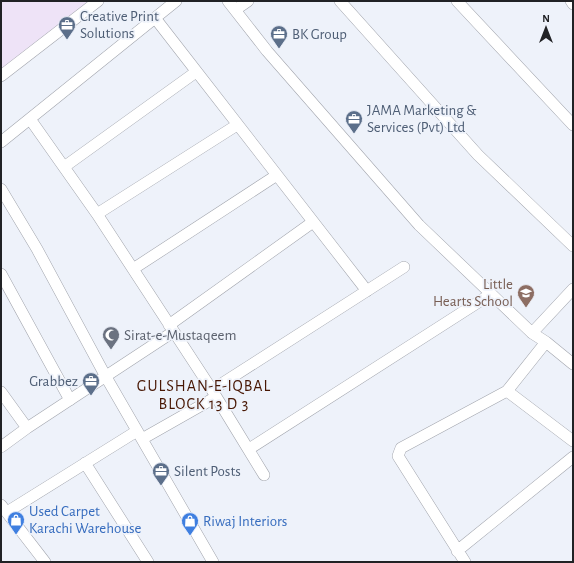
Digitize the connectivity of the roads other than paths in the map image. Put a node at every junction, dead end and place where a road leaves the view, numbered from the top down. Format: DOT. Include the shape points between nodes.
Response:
graph roads {
  1 [pos="98,1"];
  2 [pos="176,1"];
  3 [pos="228,1"];
  4 [pos="248,1"];
  5 [pos="340,1"];
  6 [pos="456,1"];
  7 [pos="571,1"];
  8 [pos="573,4"];
  9 [pos="235,10"];
  10 [pos="155,18"];
  11 [pos="196,72"];
  12 [pos="1,76"];
  13 [pos="30,119"];
  14 [pos="237,125"];
  15 [pos="573,125"];
  16 [pos="1,142"];
  17 [pos="64,168"];
  18 [pos="277,175"];
  19 [pos="1,189"];
  20 [pos="97,214"];
  21 [pos="313,222"];
  22 [pos="573,246"];
  23 [pos="404,267"];
  24 [pos="132,269"];
  25 [pos="1,274"];
  26 [pos="573,289"];
  27 [pos="367,291"];
  28 [pos="491,294"];
  29 [pos="171,328"];
  30 [pos="532,333"];
  31 [pos="546,342"];
  32 [pos="572,363"];
  33 [pos="106,377"];
  34 [pos="507,391"];
  35 [pos="1,392"];
  36 [pos="214,393"];
  37 [pos="70,400"];
  38 [pos="27,428"];
  39 [pos="140,435"];
  40 [pos="573,441"];
  41 [pos="1,447"];
  42 [pos="249,449"];
  43 [pos="573,457"];
  44 [pos="85,463"];
  45 [pos="264,475"];
  46 [pos="4,509"];
  47 [pos="457,551"];
  48 [pos="45,562"];
  49 [pos="148,562"];
  50 [pos="213,562"];
  51 [pos="465,562"];
  1 -- 12 [label="street"];
  2 -- 10 [label="street"];
  3 -- 9 [label="street"];
  4 -- 9 [label="street"];
  5 -- 22 [label="street" via="478,155"];
  6 -- 15 [label="street"];
  7 -- 8 [label="street"];
  9 -- 28 [label="street" via="267,51 419,225"];
  10 -- 11 [label="street"];
  10 -- 13 [label="street"];
  11 -- 14 [label="street"];
  11 -- 17 [label="street"];
  13 -- 16 [label="street"];
  13 -- 17 [label="street"];
  14 -- 18 [label="street"];
  14 -- 20 [label="street"];
  17 -- 20 [label="street"];
  18 -- 21 [label="street"];
  18 -- 24 [label="street"];
  19 -- 33 [label="street" via="37,249"];
  20 -- 24 [label="street"];
  21 -- 27 [label="street"];
  21 -- 29 [label="street"];
  23 -- 27 [label="street"];
  24 -- 29 [label="street"];
  25 -- 37 [label="street"];
  26 -- 30 [label="street"];
  27 -- 36 [label="street"];
  28 -- 30 [label="street"];
  28 -- 42 [label="street"];
  29 -- 33 [label="street"];
  29 -- 36 [label="street"];
  30 -- 31 [label="street"];
  31 -- 32 [label="street"];
  31 -- 34 [label="street"];
  33 -- 37 [label="street"];
  33 -- 39 [label="street"];
  34 -- 40 [label="street"];
  34 -- 47 [label="street" via="401,448 399,452 398,456"];
  35 -- 38 [label="street"];
  36 -- 39 [label="street"];
  36 -- 42 [label="street"];
  37 -- 38 [label="street"];
  38 -- 41 [label="street"];
  39 -- 44 [label="street"];
  39 -- 50 [label="street"];
  42 -- 45 [label="street"];
  43 -- 47 [label="street"];
  44 -- 46 [label="street"];
  44 -- 49 [label="street"];
  46 -- 48 [label="street"];
  47 -- 51 [label="street"];
}
